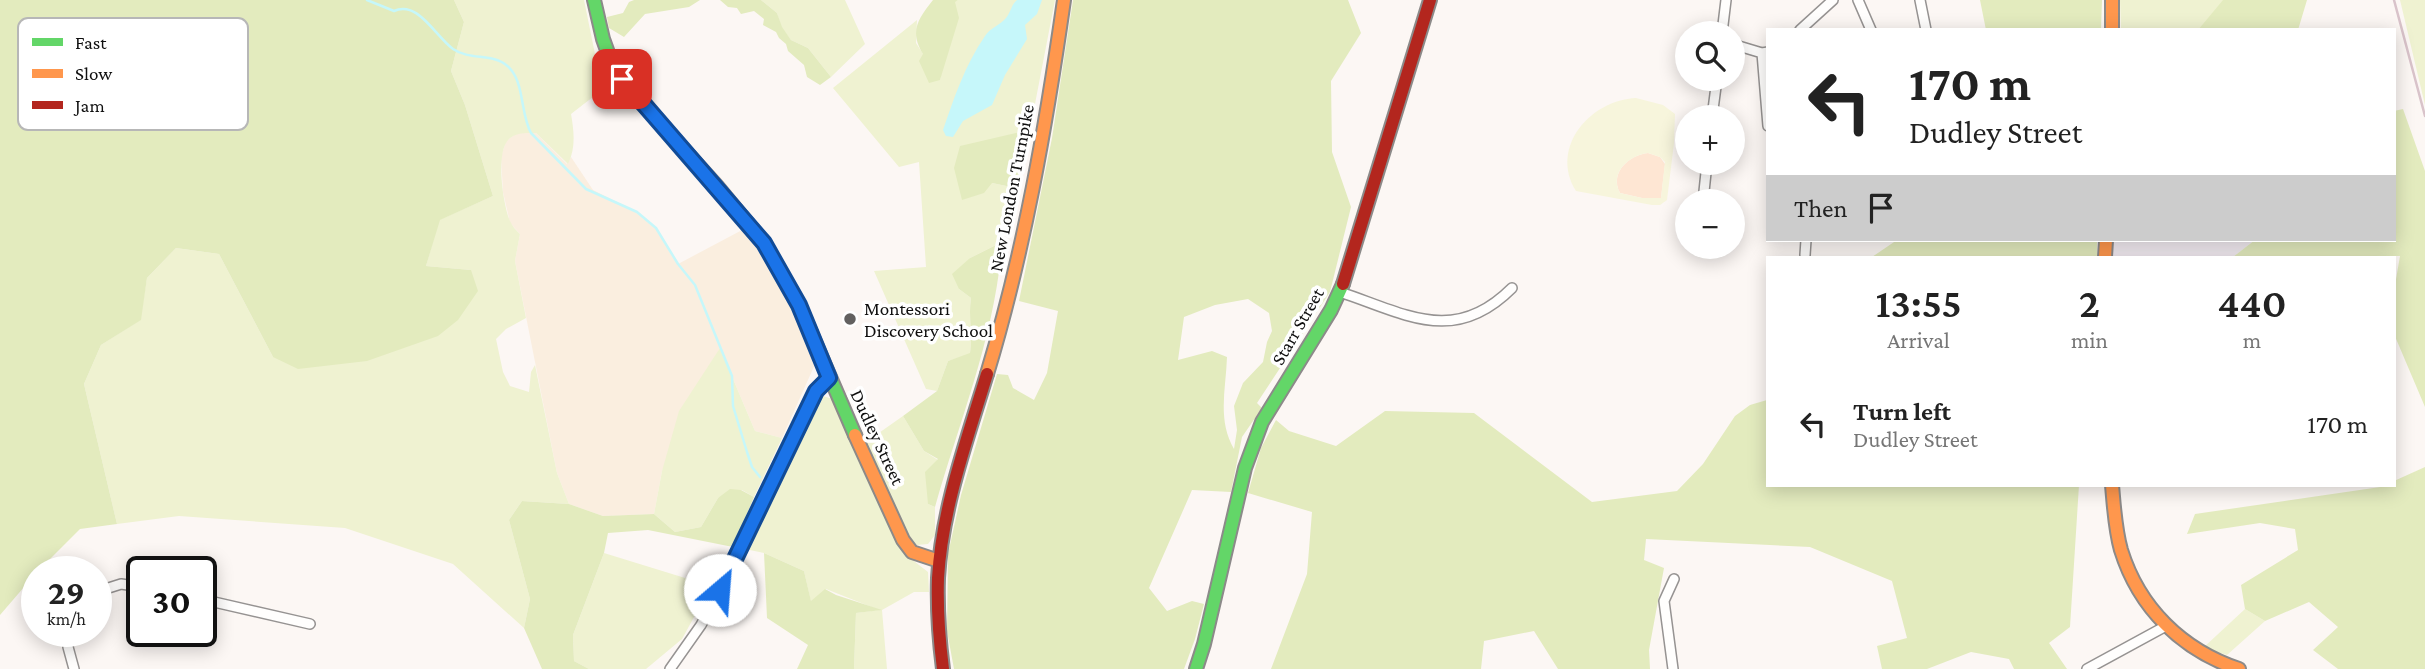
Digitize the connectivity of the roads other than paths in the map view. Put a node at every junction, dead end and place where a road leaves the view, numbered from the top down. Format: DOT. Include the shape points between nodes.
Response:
graph roads {
  1 [pos="594,0"];
  2 [pos="1064,0"];
  3 [pos="1430,0"];
  4 [pos="1726,0"];
  5 [pos="1833,0"];
  6 [pos="1857,0"];
  7 [pos="1920,0"];
  8 [pos="2112,0"];
  9 [pos="1723,21"];
  10 [pos="1802,28"];
  11 [pos="1870,28"];
  12 [pos="1926,28"];
  13 [pos="2112,28"];
  14 [pos="1745,47"];
  15 [pos="1765,52"];
  16 [pos="1766,77"];
  17 [pos="1806,242"];
  18 [pos="1804,256"];
  19 [pos="1512,288"];
  20 [pos="1340,292"];
  21 [pos="829,378"];
  22 [pos="2112,487"];
  23 [pos="939,561"];
  24 [pos="1674,579"];
  25 [pos="217,602"];
  26 [pos="310,624"];
  27 [pos="2166,626"];
  28 [pos="68,647"];
  29 [pos="74,669"];
  30 [pos="670,669"];
  31 [pos="943,669"];
  32 [pos="1196,669"];
  33 [pos="1673,669"];
  34 [pos="2087,669"];
  35 [pos="2239,669"];
  1 -- 21 [label="street, Dudley Street" via="613,67 764,243 799,305"];
  2 -- 23 [label="street, New London Turnpike" via="1017,264 952,490"];
  3 -- 20 [label="street, Starr Street"];
  4 -- 9 [label="street"];
  5 -- 10 [label="street"];
  6 -- 11 [label="street"];
  7 -- 12 [label="street"];
  8 -- 13 [label="street"];
  14 -- 15 [label="street"];
  15 -- 16 [label="street"];
  17 -- 18 [label="street"];
  19 -- 20 [label="street" via="1483,311 1439,322"];
  20 -- 32 [label="street, Starr Street" via="1262,422 1245,468"];
  21 -- 23 [label="street, Dudley Street" via="903,540 912,552"];
  21 -- 30 [label="street" via="816,391 701,625"];
  22 -- 27 [label="street" via="2121,551 2139,592"];
  23 -- 31 [label="street, New London Turnpike" via="937,605"];
  24 -- 33 [label="street" via="1664,601"];
  25 -- 26 [label="street"];
  27 -- 34 [label="street"];
  27 -- 35 [label="street" via="2199,652"];
  28 -- 29 [label="street"];
}
